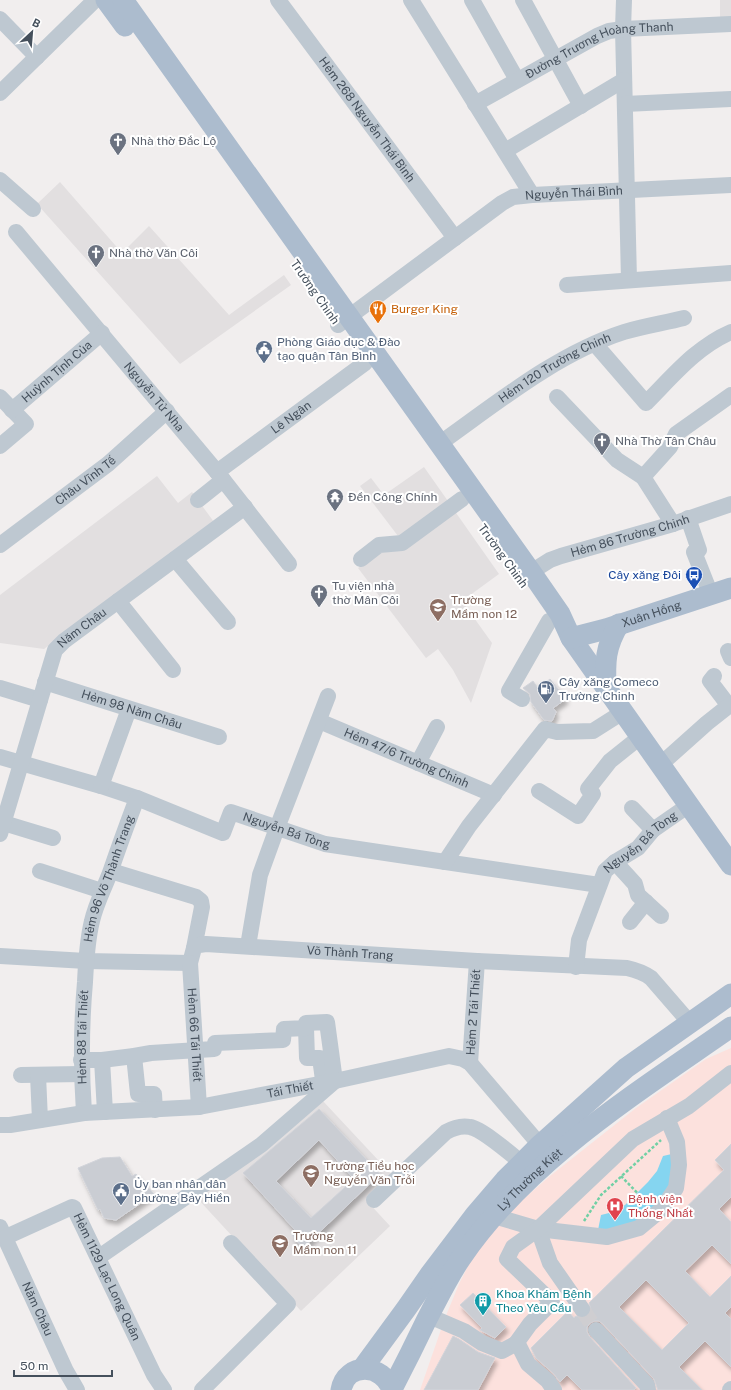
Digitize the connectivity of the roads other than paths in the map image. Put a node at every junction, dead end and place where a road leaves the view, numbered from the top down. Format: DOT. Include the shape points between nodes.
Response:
graph roads {
  1 [pos="95,0"];
  2 [pos="106,0"];
  3 [pos="123,0"];
  4 [pos="278,0"];
  5 [pos="411,0"];
  6 [pos="472,0"];
  7 [pos="523,0"];
  8 [pos="624,0"];
  9 [pos="0,19"];
  10 [pos="731,24"];
  11 [pos="623,29"];
  12 [pos="36,57"];
  13 [pos="555,59"];
  14 [pos="517,80"];
  15 [pos="624,80"];
  16 [pos="0,93"];
  17 [pos="731,99"];
  18 [pos="475,104"];
  19 [pos="625,104"];
  20 [pos="581,106"];
  21 [pos="505,151"];
  22 [pos="0,180"];
  23 [pos="731,186"];
  24 [pos="626,190"];
  25 [pos="532,194"];
  26 [pos="33,209"];
  27 [pos="16,232"];
  28 [pos="455,238"];
  29 [pos="731,273"];
  30 [pos="629,280"];
  31 [pos="567,285"];
  32 [pos="684,318"];
  33 [pos="343,321"];
  34 [pos="731,332"];
  35 [pos="102,333"];
  36 [pos="595,344"];
  37 [pos="365,363"];
  38 [pos="731,395"];
  39 [pos="0,397"];
  40 [pos="557,397"];
  41 [pos="12,410"];
  42 [pos="167,411"];
  43 [pos="440,444"];
  44 [pos="0,446"];
  45 [pos="220,476"];
  46 [pos="643,477"];
  47 [pos="468,495"];
  48 [pos="198,500"];
  49 [pos="731,504"];
  50 [pos="245,507"];
  51 [pos="688,518"];
  52 [pos="673,524"];
  53 [pos="0,545"];
  54 [pos="175,559"];
  55 [pos="361,559"];
  56 [pos="289,564"];
  57 [pos="531,572"];
  58 [pos="731,588"];
  59 [pos="711,595"];
  60 [pos="118,601"];
  61 [pos="549,621"];
  62 [pos="228,622"];
  63 [pos="619,624"];
  64 [pos="571,638"];
  65 [pos="173,670"];
  66 [pos="714,676"];
  67 [pos="45,682"];
  68 [pos="0,688"];
  69 [pos="606,688"];
  70 [pos="328,696"];
  71 [pos="522,699"];
  72 [pos="40,700"];
  73 [pos="730,705"];
  74 [pos="129,709"];
  75 [pos="623,712"];
  76 [pos="319,721"];
  77 [pos="437,727"];
  78 [pos="219,736"];
  79 [pos="640,736"];
  80 [pos="0,757"];
  81 [pos="21,763"];
  82 [pos="418,763"];
  83 [pos="660,765"];
  84 [pos="101,786"];
  85 [pos="539,791"];
  86 [pos="494,795"];
  87 [pos="137,798"];
  88 [pos="689,805"];
  89 [pos="632,808"];
  90 [pos="1,827"];
  91 [pos="277,828"];
  92 [pos="653,830"];
  93 [pos="53,838"];
  94 [pos="445,862"];
  95 [pos="615,862"];
  96 [pos="731,865"];
  97 [pos="40,871"];
  98 [pos="111,871"];
  99 [pos="599,885"];
  100 [pos="102,891"];
  101 [pos="646,902"];
  102 [pos="661,916"];
  103 [pos="630,922"];
  104 [pos="248,946"];
  105 [pos="0,956"];
  106 [pos="192,956"];
  107 [pos="86,961"];
  108 [pos="478,961"];
  109 [pos="576,967"];
  110 [pos="728,995"];
  111 [pos="690,1023"];
  112 [pos="731,1027"];
  113 [pos="306,1028"];
  114 [pos="195,1050"];
  115 [pos="134,1056"];
  116 [pos="102,1060"];
  117 [pos="470,1063"];
  118 [pos="81,1067"];
  119 [pos="731,1073"];
  120 [pos="21,1075"];
  121 [pos="38,1075"];
  122 [pos="329,1082"];
  123 [pos="199,1107"];
  124 [pos="155,1110"];
  125 [pos="105,1112"];
  126 [pos="84,1113"];
  127 [pos="40,1120"];
  128 [pos="670,1124"];
  129 [pos="0,1125"];
  130 [pos="540,1145"];
  131 [pos="522,1163"];
  132 [pos="374,1200"];
  133 [pos="494,1216"];
  134 [pos="538,1229"];
  135 [pos="3,1232"];
  136 [pos="231,1243"];
  137 [pos="99,1257"];
  138 [pos="582,1309"];
  139 [pos="429,1316"];
  140 [pos="596,1330"];
  141 [pos="517,1343"];
  142 [pos="362,1369"];
  143 [pos="77,1390"];
  144 [pos="164,1390"];
  145 [pos="202,1390"];
  146 [pos="341,1390"];
  147 [pos="392,1390"];
  148 [pos="554,1390"];
  149 [pos="648,1390"];
  1 -- 12 [label="street"];
  2 -- 33 [label="main road, Trường Chinh"];
  3 -- 33 [label="main road, Trường Chinh"];
  4 -- 28 [label="street, Hẻm 268 Nguyễn Thái Bình"];
  5 -- 18 [label="street"];
  6 -- 14 [label="street"];
  7 -- 13 [label="street"];
  8 -- 11 [label="street"];
  9 -- 12 [label="street"];
  10 -- 11 [label="street, Đường Trương Hoàng Thanh"];
  11 -- 13 [label="street, Đường Trương Hoàng Thanh" via="597,36"];
  11 -- 15 [label="street"];
  12 -- 16 [label="street"];
  13 -- 14 [label="street, Đường Trương Hoàng Thanh"];
  13 -- 20 [label="street"];
  14 -- 18 [label="street, Đường Trương Hoàng Thanh"];
  15 -- 19 [label="street"];
  15 -- 20 [label="street"];
  17 -- 19 [label="street"];
  18 -- 21 [label="street"];
  19 -- 24 [label="street"];
  20 -- 21 [label="street"];
  21 -- 25 [label="street"];
  22 -- 26 [label="street"];
  23 -- 24 [label="street, Nguyễn Thái Bình"];
  24 -- 25 [label="street, Nguyễn Thái Bình"];
  24 -- 30 [label="street"];
  25 -- 28 [label="street, Nguyễn Thái Bình" via="507,200"];
  27 -- 35 [label="street, Nguyễn Tử Nha"];
  28 -- 33 [label="street, Nguyễn Thái Bình"];
  29 -- 30 [label="street"];
  30 -- 31 [label="street"];
  32 -- 36 [label="street, Hẻm 120 Trường Chinh" via="624,332"];
  33 -- 37 [label="main road, Trường Chinh"];
  33 -- 43 [label="main road, Trường Chinh"];
  34 -- 36 [label="street" via="719,337 691,358 646,404"];
  35 -- 41 [label="street, Huỳnh Tịnh Của"];
  35 -- 42 [label="street, Nguyễn Tử Nha"];
  36 -- 43 [label="street, Hẻm 120 Trường Chinh" via="531,379"];
  37 -- 45 [label="street, Lê Ngân"];
  37 -- 47 [label="main road, Trường Chinh"];
  38 -- 46 [label="street" via="676,434 670,447"];
  39 -- 41 [label="street, Huỳnh Tịnh Của"];
  40 -- 46 [label="street" via="617,460"];
  41 -- 44 [label="street, Huỳnh Tịnh Của" via="26,424"];
  42 -- 45 [label="street, Nguyễn Tử Nha"];
  42 -- 53 [label="street, Châu Vĩnh Tế" via="108,464"];
  43 -- 47 [label="main road, Trường Chinh"];
  45 -- 48 [label="street, Lê Ngân"];
  45 -- 50 [label="street, Nguyễn Tử Nha"];
  46 -- 52 [label="street"];
  47 -- 55 [label="street" via="402,543 379,546"];
  47 -- 57 [label="main road, Trường Chinh"];
  47 -- 61 [label="main road, Trường Chinh"];
  49 -- 51 [label="street, Hẻm 86 Trường Chinh"];
  50 -- 54 [label="street, Năm Châu"];
  50 -- 56 [label="street, Nguyễn Tử Nha"];
  51 -- 52 [label="street, Hẻm 86 Trường Chinh"];
  51 -- 59 [label="street" via="699,550 694,552"];
  52 -- 57 [label="street, Hẻm 86 Trường Chinh" via="561,556"];
  54 -- 60 [label="street, Năm Châu"];
  54 -- 62 [label="street"];
  57 -- 64 [label="main road, Trường Chinh" via="560,614"];
  58 -- 59 [label="main road, Xuân Hồng"];
  59 -- 63 [label="main road, Xuân Hồng"];
  60 -- 65 [label="street"];
  60 -- 67 [label="street, Năm Châu" via="59,645"];
  61 -- 64 [label="main road, Trường Chinh"];
  61 -- 71 [label="street" via="509,691"];
  63 -- 64 [label="main road, Xuân Hồng"];
  63 -- 69 [label="main road" via="606,653"];
  64 -- 69 [label="main road, Trường Chinh"];
  66 -- 73 [label="street" via="710,682"];
  67 -- 72 [label="street, Năm Châu"];
  67 -- 74 [label="street, Hẻm 98 Năm Châu"];
  68 -- 72 [label="street"];
  69 -- 75 [label="main road, Trường Chinh"];
  70 -- 76 [label="street"];
  72 -- 81 [label="street, Năm Châu"];
  73 -- 83 [label="street"];
  74 -- 78 [label="street, Hẻm 98 Năm Châu"];
  74 -- 84 [label="street"];
  75 -- 79 [label="main road, Trường Chinh"];
  75 -- 86 [label="street" via="593,731 558,732 545,729"];
  76 -- 82 [label="street, Hẻm 47/6 Trường Chinh"];
  76 -- 91 [label="street"];
  77 -- 82 [label="street"];
  79 -- 83 [label="main road, Trường Chinh"];
  79 -- 85 [label="street" via="610,761 588,789 593,794 578,816"];
  80 -- 81 [label="street, Nguyễn Bá Tòng"];
  81 -- 84 [label="street, Nguyễn Bá Tòng"];
  81 -- 90 [label="street, Năm Châu"];
  82 -- 86 [label="street, Hẻm 47/6 Trường Chinh"];
  83 -- 88 [label="main road, Trường Chinh"];
  84 -- 87 [label="street, Nguyễn Bá Tòng"];
  86 -- 94 [label="street" via="468,826"];
  87 -- 91 [label="street, Nguyễn Bá Tòng" via="223,833 231,812"];
  87 -- 98 [label="street, Hẻm 96 Võ Thành Trang"];
  88 -- 92 [label="street, Nguyễn Bá Tòng"];
  88 -- 96 [label="main road, Trường Chinh"];
  89 -- 92 [label="street"];
  90 -- 93 [label="street"];
  91 -- 94 [label="street, Nguyễn Bá Tòng" via="325,844"];
  91 -- 104 [label="street" via="260,875"];
  92 -- 95 [label="street, Nguyễn Bá Tòng" via="638,848"];
  94 -- 99 [label="street, Nguyễn Bá Tòng"];
  95 -- 99 [label="street, Nguyễn Bá Tòng" via="604,871"];
  95 -- 101 [label="street" via="635,884 638,895"];
  97 -- 100 [label="street"];
  98 -- 100 [label="street, Hẻm 96 Võ Thành Trang"];
  98 -- 106 [label="street, Hẻm 66 Tái Thiết" via="196,897 201,901"];
  99 -- 109 [label="street, Nguyễn Bá Tòng" via="579,940"];
  100 -- 107 [label="street, Hẻm 96 Võ Thành Trang" via="91,924"];
  101 -- 102 [label="street"];
  101 -- 103 [label="street"];
  104 -- 106 [label="street, Võ Thành Trang" via="199,944"];
  104 -- 108 [label="street, Võ Thành Trang"];
  105 -- 107 [label="street, Võ Thành Trang"];
  106 -- 107 [label="street, Võ Thành Trang"];
  106 -- 114 [label="street, Hẻm 66 Tái Thiết"];
  107 -- 118 [label="street, Hẻm 88 Tái Thiết"];
  108 -- 109 [label="street, Võ Thành Trang"];
  108 -- 117 [label="street, Hẻm 2 Tái Thiết"];
  109 -- 111 [label="street, Võ Thành Trang" via="627,968 644,973"];
  110 -- 111 [label="main road, Lý Thường Kiệt"];
  111 -- 130 [label="main road, Lý Thường Kiệt" via="626,1068"];
  112 -- 133 [label="main road, Lý Thường Kiệt" via="587,1128 540,1169"];
  113 -- 114 [label="street" via="284,1029 283,1040 215,1043 214,1049"];
  113 -- 122 [label="street" via="307,1058 320,1058"];
  113 -- 122 [label="street" via="306,1023 327,1022"];
  114 -- 115 [label="street"];
  114 -- 123 [label="street, Hẻm 66 Tái Thiết"];
  115 -- 116 [label="street"];
  115 -- 124 [label="street" via="138,1094 154,1094"];
  116 -- 118 [label="street"];
  116 -- 125 [label="street"];
  117 -- 122 [label="street, Tái Thiết" via="449,1056"];
  117 -- 130 [label="street"];
  118 -- 121 [label="street"];
  118 -- 126 [label="street, Hẻm 88 Tái Thiết"];
  119 -- 128 [label="street"];
  120 -- 121 [label="street"];
  121 -- 127 [label="street"];
  122 -- 123 [label="street, Tái Thiết"];
  122 -- 137 [label="street" via="261,1145"];
  123 -- 124 [label="street, Tái Thiết"];
  124 -- 125 [label="street, Tái Thiết"];
  125 -- 126 [label="street, Tái Thiết"];
  126 -- 127 [label="street, Tái Thiết"];
  127 -- 129 [label="street, Tái Thiết"];
  128 -- 134 [label="street" via="633,1139"];
  128 -- 134 [label="street" via="677,1142 680,1165 676,1188 662,1209 640,1228 607,1237"];
  130 -- 131 [label="main road, Lý Thường Kiệt"];
  131 -- 132 [label="street" via="479,1131 466,1126 453,1128"];
  131 -- 142 [label="main road, Lý Thường Kiệt" via="475,1215"];
  133 -- 134 [label="street"];
  133 -- 139 [label="main road, Lý Thường Kiệt" via="461,1258"];
  134 -- 138 [label="street" via="550,1263"];
  134 -- 141 [label="street" via="513,1247 507,1259 552,1302 530,1324"];
  135 -- 137 [label="street, Hẻm 1129 Lạc Long Quân" via="72,1207 76,1210"];
  135 -- 143 [label="street, Năm Châu"];
  136 -- 145 [label="street" via="288,1304"];
  137 -- 144 [label="street, Hẻm 1129 Lạc Long Quân" via="154,1375"];
  139 -- 141 [label="street" via="502,1351"];
  139 -- 147 [label="main road, Lý Thường Kiệt"];
  140 -- 149 [label="street" via="647,1385"];
  141 -- 148 [label="street" via="528,1364 548,1381"];
  142 -- 146 [label="main road" via="347,1377"];
  142 -- 147 [label="main road" via="374,1370 384,1376"];
}
